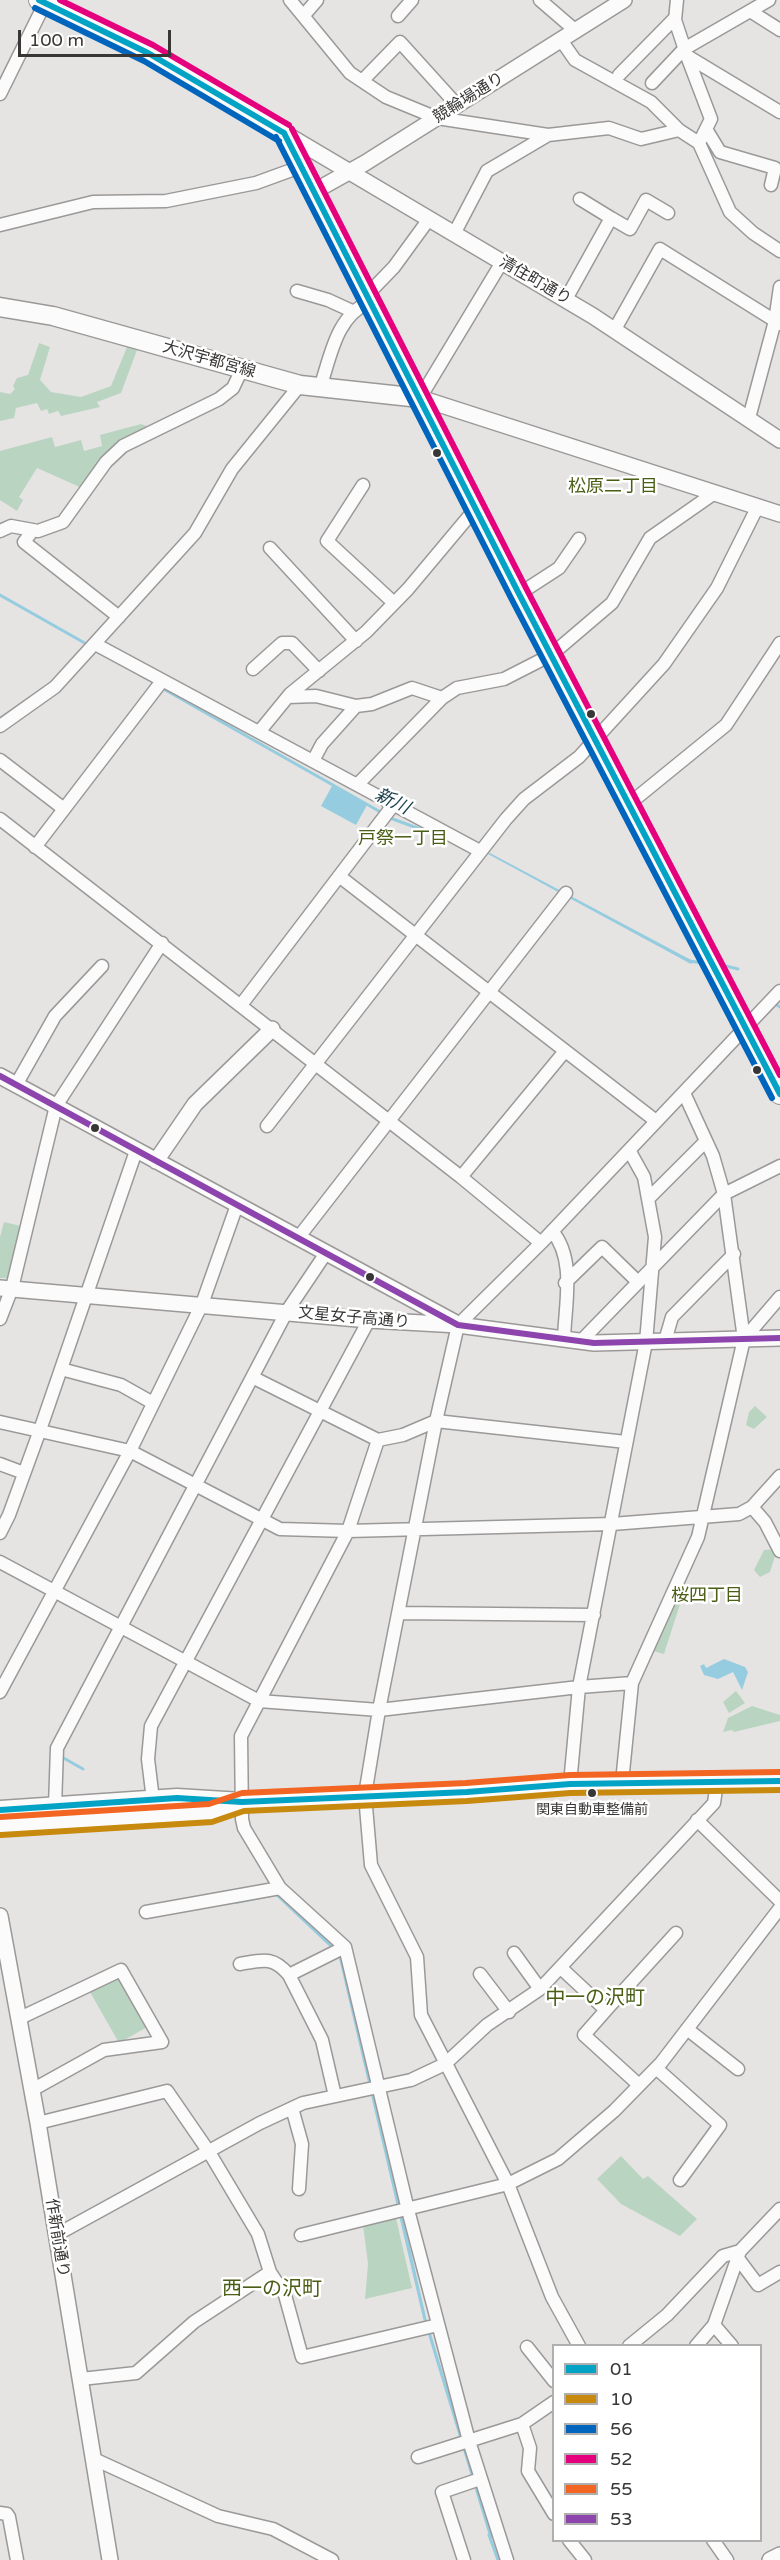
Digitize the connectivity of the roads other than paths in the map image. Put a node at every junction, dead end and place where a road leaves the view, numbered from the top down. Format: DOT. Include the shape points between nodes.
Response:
graph roads {
  1 [pos="290,0"];
  2 [pos="317,0"];
  3 [pos="412,0"];
  4 [pos="540,0"];
  5 [pos="624,0"];
  6 [pos="676,0"];
  7 [pos="42,1"];
  8 [pos="761,5"];
  9 [pos="780,8"];
  10 [pos="304,15"];
  11 [pos="398,15"];
  12 [pos="675,18"];
  13 [pos="780,30"];
  14 [pos="576,31"];
  15 [pos="561,40"];
  16 [pos="686,52"];
  17 [pos="619,75"];
  18 [pos="362,81"];
  19 [pos="652,82"];
  20 [pos="0,94"];
  21 [pos="456,105"];
  22 [pos="780,112"];
  23 [pos="437,118"];
  24 [pos="706,129"];
  25 [pos="679,130"];
  26 [pos="284,133"];
  27 [pos="548,135"];
  28 [pos="699,143"];
  29 [pos="300,167"];
  30 [pos="350,172"];
  31 [pos="771,185"];
  32 [pos="313,192"];
  33 [pos="580,200"];
  34 [pos="668,213"];
  35 [pos="611,218"];
  36 [pos="429,219"];
  37 [pos="0,225"];
  38 [pos="454,234"];
  39 [pos="780,251"];
  40 [pos="502,262"];
  41 [pos="780,287"];
  42 [pos="297,291"];
  43 [pos="368,299"];
  44 [pos="566,299"];
  45 [pos="0,307"];
  46 [pos="352,311"];
  47 [pos="777,323"];
  48 [pos="615,329"];
  49 [pos="242,369"];
  50 [pos="300,384"];
  51 [pos="320,388"];
  52 [pos="420,398"];
  53 [pos="749,418"];
  54 [pos="780,440"];
  55 [pos="363,485"];
  56 [pos="713,494"];
  57 [pos="757,508"];
  58 [pos="475,509"];
  59 [pos="780,514"];
  60 [pos="33,530"];
  61 [pos="0,531"];
  62 [pos="579,539"];
  63 [pos="270,548"];
  64 [pos="519,594"];
  65 [pos="394,603"];
  66 [pos="119,617"];
  67 [pos="356,640"];
  68 [pos="95,644"];
  69 [pos="780,644"];
  70 [pos="551,655"];
  71 [pos="253,669"];
  72 [pos="319,671"];
  73 [pos="162,681"];
  74 [pos="288,698"];
  75 [pos="442,698"];
  76 [pos="356,706"];
  77 [pos="1,723"];
  78 [pos="259,732"];
  79 [pos="595,738"];
  80 [pos="0,759"];
  81 [pos="313,761"];
  82 [pos="358,784"];
  83 [pos="394,804"];
  84 [pos="629,804"];
  85 [pos="64,809"];
  86 [pos="0,819"];
  87 [pos="35,847"];
  88 [pos="480,851"];
  89 [pos="339,876"];
  90 [pos="566,893"];
  91 [pos="417,936"];
  92 [pos="162,943"];
  93 [pos="102,966"];
  94 [pos="489,991"];
  95 [pos="780,991"];
  96 [pos="241,1005"];
  97 [pos="767,1006"];
  98 [pos="780,1012"];
  99 [pos="746,1028"];
  100 [pos="272,1029"];
  101 [pos="565,1051"];
  102 [pos="315,1064"];
  103 [pos="0,1076"];
  104 [pos="16,1085"];
  105 [pos="684,1093"];
  106 [pos="780,1094"];
  107 [pos="56,1106"];
  108 [pos="387,1120"];
  109 [pos="656,1121"];
  110 [pos="267,1126"];
  111 [pos="706,1141"];
  112 [pos="629,1150"];
  113 [pos="136,1151"];
  114 [pos="156,1161"];
  115 [pos="780,1166"];
  116 [pos="461,1177"];
  117 [pos="724,1194"];
  118 [pos="650,1197"];
  119 [pos="237,1205"];
  120 [pos="552,1231"];
  121 [pos="298,1238"];
  122 [pos="541,1243"];
  123 [pos="326,1253"];
  124 [pos="734,1254"];
  125 [pos="652,1268"];
  126 [pos="638,1282"];
  127 [pos="566,1283"];
  128 [pos="6,1288"];
  129 [pos="86,1294"];
  130 [pos="780,1297"];
  131 [pos="202,1304"];
  132 [pos="287,1311"];
  133 [pos="0,1319"];
  134 [pos="369,1320"];
  135 [pos="458,1325"];
  136 [pos="780,1338"];
  137 [pos="564,1339"];
  138 [pos="744,1339"];
  139 [pos="581,1341"];
  140 [pos="665,1341"];
  141 [pos="646,1342"];
  142 [pos="61,1369"];
  143 [pos="254,1378"];
  144 [pos="153,1403"];
  145 [pos="320,1413"];
  146 [pos="436,1421"];
  147 [pos="0,1422"];
  148 [pos="40,1430"];
  149 [pos="378,1440"];
  150 [pos="626,1442"];
  151 [pos="130,1451"];
  152 [pos="0,1464"];
  153 [pos="24,1473"];
  154 [pos="780,1476"];
  155 [pos="197,1486"];
  156 [pos="753,1507"];
  157 [pos="702,1517"];
  158 [pos="262,1522"];
  159 [pos="612,1524"];
  160 [pos="417,1528"];
  161 [pos="348,1530"];
  162 [pos="0,1533"];
  163 [pos="780,1551"];
  164 [pos="0,1562"];
  165 [pos="54,1591"];
  166 [pos="399,1612"];
  167 [pos="594,1614"];
  168 [pos="122,1626"];
  169 [pos="187,1661"];
  170 [pos="632,1683"];
  171 [pos="579,1686"];
  172 [pos="0,1692"];
  173 [pos="259,1701"];
  174 [pos="379,1710"];
  175 [pos="780,1781"];
  176 [pos="622,1782"];
  177 [pos="717,1782"];
  178 [pos="570,1784"];
  179 [pos="365,1795"];
  180 [pos="153,1800"];
  181 [pos="242,1802"];
  182 [pos="55,1806"];
  183 [pos="0,1810"];
  184 [pos="697,1820"];
  185 [pos="0,1826"];
  186 [pos="280,1888"];
  187 [pos="778,1893"];
  188 [pos="780,1908"];
  189 [pos="146,1912"];
  190 [pos="0,1916"];
  191 [pos="676,1933"];
  192 [pos="345,1947"];
  193 [pos="514,1953"];
  194 [pos="240,1964"];
  195 [pos="561,1968"];
  196 [pos="480,1974"];
  197 [pos="289,1975"];
  198 [pos="540,1989"];
  199 [pos="606,2010"];
  200 [pos="509,2012"];
  201 [pos="20,2018"];
  202 [pos="687,2029"];
  203 [pos="445,2064"];
  204 [pos="656,2068"];
  205 [pos="738,2069"];
  206 [pos="639,2085"];
  207 [pos="379,2086"];
  208 [pos="32,2090"];
  209 [pos="335,2096"];
  210 [pos="292,2108"];
  211 [pos="38,2123"];
  212 [pos="209,2152"];
  213 [pos="680,2180"];
  214 [pos="508,2184"];
  215 [pos="298,2189"];
  216 [pos="780,2209"];
  217 [pos="408,2210"];
  218 [pos="56,2235"];
  219 [pos="301,2235"];
  220 [pos="739,2254"];
  221 [pos="270,2272"];
  222 [pos="780,2272"];
  223 [pos="438,2325"];
  224 [pos="714,2325"];
  225 [pos="578,2344"];
  226 [pos="631,2344"];
  227 [pos="698,2344"];
  228 [pos="730,2344"];
  229 [pos="527,2347"];
  230 [pos="552,2378"];
  231 [pos="81,2379"];
  232 [pos="552,2403"];
  233 [pos="522,2424"];
  234 [pos="469,2442"];
  235 [pos="418,2457"];
  236 [pos="94,2459"];
  237 [pos="480,2478"];
  238 [pos="552,2511"];
  239 [pos="0,2513"];
  240 [pos="570,2542"];
  241 [pos="582,2542"];
  242 [pos="714,2542"];
  243 [pos="780,2555"];
  244 [pos="17,2560"];
  245 [pos="110,2560"];
  246 [pos="332,2560"];
  247 [pos="464,2560"];
  248 [pos="507,2560"];
  249 [pos="586,2560"];
  250 [pos="727,2560"];
  251 [pos="770,2560"];
  1 -- 10 [label="street"];
  2 -- 10 [label="street"];
  3 -- 11 [label="street"];
  4 -- 14 [label="street"];
  5 -- 14 [label="street, 競輪場通り"];
  6 -- 12 [label="street"];
  7 -- 20 [label="street"];
  7 -- 26 [label="highway" via="148,53"];
  8 -- 9 [label="street"];
  8 -- 13 [label="street"];
  8 -- 16 [label="street"];
  10 -- 18 [label="street" via="350,73"];
  12 -- 16 [label="street"];
  12 -- 17 [label="street"];
  14 -- 15 [label="street, 競輪場通り"];
  15 -- 21 [label="street, 競輪場通り"];
  15 -- 25 [label="street" via="575,60 651,102"];
  16 -- 19 [label="street"];
  16 -- 22 [label="street"];
  16 -- 24 [label="street" via="711,119"];
  18 -- 21 [label="street" via="400,42"];
  18 -- 23 [label="street" via="386,97"];
  21 -- 23 [label="street, 競輪場通り"];
  23 -- 27 [label="street"];
  23 -- 30 [label="street, 競輪場通り"];
  24 -- 28 [label="street"];
  24 -- 31 [label="street" via="720,152 775,168"];
  25 -- 27 [label="street" via="642,140 609,128"];
  25 -- 28 [label="street"];
  26 -- 29 [label="highway"];
  26 -- 30 [label="street, 清住町通り"];
  27 -- 38 [label="street" via="487,171"];
  28 -- 39 [label="street" via="730,212"];
  29 -- 32 [label="highway"];
  29 -- 37 [label="street" via="256,183 166,201 93,202"];
  30 -- 32 [label="street, 競輪場通り"];
  30 -- 36 [label="street, 清住町通り"];
  32 -- 43 [label="highway"];
  33 -- 35 [label="street"];
  34 -- 35 [label="street" via="646,200 630,229"];
  35 -- 44 [label="street"];
  36 -- 38 [label="street, 清住町通り"];
  36 -- 43 [label="street"];
  38 -- 40 [label="street, 清住町通り"];
  40 -- 44 [label="street, 清住町通り"];
  40 -- 52 [label="street"];
  41 -- 47 [label="street"];
  42 -- 46 [label="street"];
  43 -- 46 [label="street"];
  43 -- 52 [label="highway"];
  44 -- 48 [label="street, 清住町通り"];
  45 -- 49 [label="main road, 大沢宇都宮線" via="48,315"];
  46 -- 51 [label="street" via="341,328"];
  47 -- 48 [label="street" via="660,249"];
  47 -- 53 [label="street"];
  48 -- 53 [label="street, 清住町通り"];
  49 -- 50 [label="main road, 大沢宇都宮線"];
  49 -- 60 [label="street" via="233,388 219,399 123,446 106,462 63,522"];
  50 -- 51 [label="main road, 大沢宇都宮線"];
  50 -- 66 [label="street" via="232,469 195,533"];
  51 -- 52 [label="main road, 大沢宇都宮線"];
  52 -- 56 [label="street"];
  52 -- 58 [label="highway"];
  53 -- 54 [label="street, 清住町通り"];
  55 -- 65 [label="street" via="327,541"];
  56 -- 57 [label="street"];
  56 -- 70 [label="street" via="650,538 612,603"];
  57 -- 59 [label="street"];
  57 -- 79 [label="street" via="717,588 664,664"];
  58 -- 64 [label="highway"];
  58 -- 65 [label="street"];
  60 -- 61 [label="street" via="11,526"];
  60 -- 66 [label="street" via="24,542"];
  62 -- 64 [label="street" via="559,568"];
  63 -- 67 [label="street"];
  64 -- 70 [label="highway"];
  65 -- 67 [label="street"];
  66 -- 68 [label="street"];
  67 -- 72 [label="street"];
  68 -- 73 [label="street"];
  68 -- 77 [label="street" via="55,687"];
  69 -- 84 [label="street" via="726,725"];
  70 -- 75 [label="street" via="504,679 457,688"];
  70 -- 79 [label="highway"];
  71 -- 72 [label="street" via="282,643 292,643"];
  72 -- 74 [label="street"];
  73 -- 78 [label="street"];
  73 -- 85 [label="street"];
  74 -- 76 [label="street" via="316,696"];
  74 -- 78 [label="street"];
  75 -- 76 [label="street" via="412,688"];
  75 -- 82 [label="street"];
  76 -- 81 [label="street" via="322,744"];
  78 -- 81 [label="street"];
  79 -- 84 [label="highway"];
  79 -- 88 [label="street" via="565,769 524,799"];
  80 -- 85 [label="street"];
  81 -- 82 [label="street"];
  82 -- 83 [label="street"];
  83 -- 88 [label="street"];
  83 -- 89 [label="street"];
  84 -- 99 [label="highway"];
  85 -- 87 [label="street"];
  86 -- 87 [label="street"];
  87 -- 92 [label="street"];
  88 -- 91 [label="street"];
  89 -- 91 [label="street"];
  89 -- 96 [label="street"];
  90 -- 94 [label="street"];
  91 -- 94 [label="street"];
  91 -- 102 [label="street"];
  92 -- 96 [label="street"];
  92 -- 107 [label="street"];
  93 -- 104 [label="street" via="55,1016"];
  94 -- 101 [label="street"];
  94 -- 108 [label="street"];
  95 -- 97 [label="street"];
  96 -- 100 [label="street"];
  97 -- 98 [label="street"];
  97 -- 99 [label="street"];
  99 -- 105 [label="street"];
  99 -- 106 [label="highway"];
  100 -- 102 [label="street"];
  100 -- 114 [label="street" via="195,1104"];
  101 -- 109 [label="street"];
  101 -- 116 [label="street"];
  102 -- 108 [label="street"];
  102 -- 110 [label="street"];
  103 -- 104 [label="street"];
  104 -- 107 [label="street"];
  105 -- 109 [label="street"];
  105 -- 111 [label="street"];
  107 -- 113 [label="street"];
  107 -- 128 [label="street"];
  108 -- 116 [label="street"];
  108 -- 121 [label="street"];
  109 -- 112 [label="street"];
  111 -- 117 [label="street"];
  111 -- 118 [label="street"];
  112 -- 118 [label="street"];
  112 -- 120 [label="street"];
  113 -- 114 [label="street"];
  113 -- 129 [label="street"];
  114 -- 119 [label="street"];
  115 -- 117 [label="street"];
  116 -- 122 [label="street"];
  117 -- 124 [label="street"];
  117 -- 125 [label="street"];
  118 -- 125 [label="street" via="655,1238"];
  119 -- 121 [label="street"];
  119 -- 131 [label="street"];
  120 -- 122 [label="street"];
  120 -- 127 [label="street" via="564,1249"];
  121 -- 123 [label="street"];
  122 -- 135 [label="street"];
  123 -- 132 [label="street"];
  123 -- 135 [label="street"];
  124 -- 138 [label="street"];
  124 -- 140 [label="street" via="672,1317"];
  125 -- 126 [label="street"];
  125 -- 141 [label="street"];
  126 -- 127 [label="street" via="602,1247"];
  126 -- 139 [label="street"];
  127 -- 137 [label="street"];
  128 -- 129 [label="street, 文星女子高通り"];
  128 -- 133 [label="street"];
  129 -- 131 [label="street, 文星女子高通り"];
  129 -- 142 [label="street"];
  130 -- 138 [label="street"];
  131 -- 132 [label="street, 文星女子高通り"];
  131 -- 144 [label="street"];
  132 -- 134 [label="street, 文星女子高通り"];
  132 -- 143 [label="street"];
  134 -- 135 [label="street, 文星女子高通り"];
  134 -- 145 [label="street"];
  135 -- 137 [label="street, 文星女子高通り"];
  135 -- 146 [label="street"];
  136 -- 138 [label="street, 文星女子高通り"];
  137 -- 139 [label="street, 文星女子高通り"];
  138 -- 140 [label="street, 文星女子高通り"];
  138 -- 157 [label="street"];
  139 -- 141 [label="street, 文星女子高通り"];
  140 -- 141 [label="street, 文星女子高通り"];
  141 -- 150 [label="street"];
  142 -- 144 [label="street" via="121,1385"];
  142 -- 148 [label="street"];
  143 -- 145 [label="street"];
  143 -- 155 [label="street"];
  144 -- 151 [label="street"];
  145 -- 149 [label="street"];
  145 -- 158 [label="street"];
  146 -- 149 [label="street" via="403,1435"];
  146 -- 150 [label="street"];
  146 -- 160 [label="street"];
  147 -- 148 [label="street"];
  148 -- 151 [label="street"];
  148 -- 153 [label="street"];
  149 -- 161 [label="street"];
  150 -- 159 [label="street"];
  151 -- 155 [label="street"];
  151 -- 165 [label="street"];
  152 -- 153 [label="street"];
  153 -- 162 [label="street"];
  154 -- 156 [label="street"];
  155 -- 158 [label="street"];
  155 -- 168 [label="street"];
  156 -- 157 [label="street" via="739,1514"];
  156 -- 163 [label="street"];
  157 -- 159 [label="street"];
  157 -- 170 [label="street" via="688,1562"];
  158 -- 161 [label="street" via="280,1529"];
  158 -- 169 [label="street"];
  159 -- 160 [label="street"];
  159 -- 167 [label="street"];
  160 -- 161 [label="street"];
  160 -- 166 [label="street"];
  161 -- 173 [label="street"];
  164 -- 165 [label="street"];
  165 -- 168 [label="street"];
  165 -- 172 [label="street"];
  166 -- 167 [label="street"];
  166 -- 174 [label="street"];
  167 -- 171 [label="street"];
  168 -- 169 [label="street"];
  168 -- 182 [label="street" via="57,1748"];
  169 -- 173 [label="street"];
  169 -- 180 [label="street" via="151,1726 148,1758"];
  170 -- 171 [label="street"];
  170 -- 176 [label="street"];
  171 -- 174 [label="street"];
  171 -- 178 [label="street"];
  173 -- 174 [label="street"];
  173 -- 181 [label="street" via="241,1736"];
  174 -- 179 [label="street"];
  175 -- 177 [label="main road"];
  176 -- 177 [label="main road"];
  176 -- 178 [label="main road"];
  177 -- 184 [label="street" via="714,1803"];
  178 -- 179 [label="main road"];
  179 -- 181 [label="main road"];
  179 -- 203 [label="street" via="371,1865 417,1957 421,2015"];
  180 -- 181 [label="main road" via="203,1798"];
  180 -- 182 [label="main road"];
  181 -- 185 [label="main road" via="211,1813"];
  181 -- 186 [label="street" via="244,1828"];
  182 -- 183 [label="main road"];
  184 -- 187 [label="street"];
  184 -- 195 [label="street"];
  186 -- 189 [label="street"];
  186 -- 192 [label="street"];
  188 -- 202 [label="street"];
  190 -- 201 [label="street, 作新前通り"];
  191 -- 199 [label="street"];
  192 -- 197 [label="street"];
  192 -- 207 [label="street"];
  193 -- 198 [label="street"];
  194 -- 197 [label="street" via="264,1959 279,1964"];
  195 -- 198 [label="street"];
  195 -- 199 [label="street"];
  196 -- 200 [label="street"];
  197 -- 209 [label="street" via="322,2040"];
  198 -- 200 [label="street"];
  199 -- 206 [label="street" via="584,2035"];
  200 -- 203 [label="street" via="487,2025"];
  201 -- 208 [label="street, 作新前通り"];
  201 -- 208 [label="street" via="121,1970 162,2042 104,2050"];
  202 -- 204 [label="street"];
  202 -- 205 [label="street"];
  203 -- 207 [label="street" via="411,2080"];
  203 -- 214 [label="street"];
  204 -- 206 [label="street"];
  204 -- 213 [label="street" via="720,2125"];
  206 -- 214 [label="street" via="558,2159"];
  207 -- 209 [label="street"];
  207 -- 217 [label="street"];
  208 -- 211 [label="street, 作新前通り"];
  209 -- 210 [label="street"];
  210 -- 212 [label="street"];
  210 -- 215 [label="street" via="302,2144"];
  211 -- 212 [label="street" via="167,2091"];
  211 -- 218 [label="street, 作新前通り"];
  212 -- 218 [label="street"];
  212 -- 221 [label="street" via="258,2234"];
  214 -- 217 [label="street"];
  214 -- 225 [label="street" via="552,2297"];
  216 -- 220 [label="street"];
  217 -- 219 [label="street"];
  217 -- 223 [label="street"];
  218 -- 231 [label="street, 作新前通り"];
  220 -- 222 [label="street" via="758,2284"];
  220 -- 224 [label="street"];
  220 -- 226 [label="street" via="723,2256 667,2315"];
  221 -- 223 [label="street" via="285,2295 302,2357"];
  221 -- 231 [label="street" via="194,2322 136,2373"];
  223 -- 234 [label="street"];
  224 -- 227 [label="street"];
  224 -- 228 [label="street"];
  229 -- 230 [label="street"];
  231 -- 236 [label="street, 作新前通り"];
  232 -- 233 [label="street"];
  233 -- 234 [label="street"];
  233 -- 238 [label="street" via="530,2448 528,2471"];
  234 -- 235 [label="street"];
  234 -- 237 [label="street"];
  236 -- 245 [label="street, 作新前通り"];
  236 -- 246 [label="street" via="218,2516 273,2529"];
  237 -- 247 [label="street" via="442,2492"];
  237 -- 248 [label="street"];
  239 -- 244 [label="street" via="9,2517"];
  240 -- 249 [label="street"];
  241 -- 249 [label="street"];
  242 -- 250 [label="street"];
  243 -- 251 [label="street"];
}
